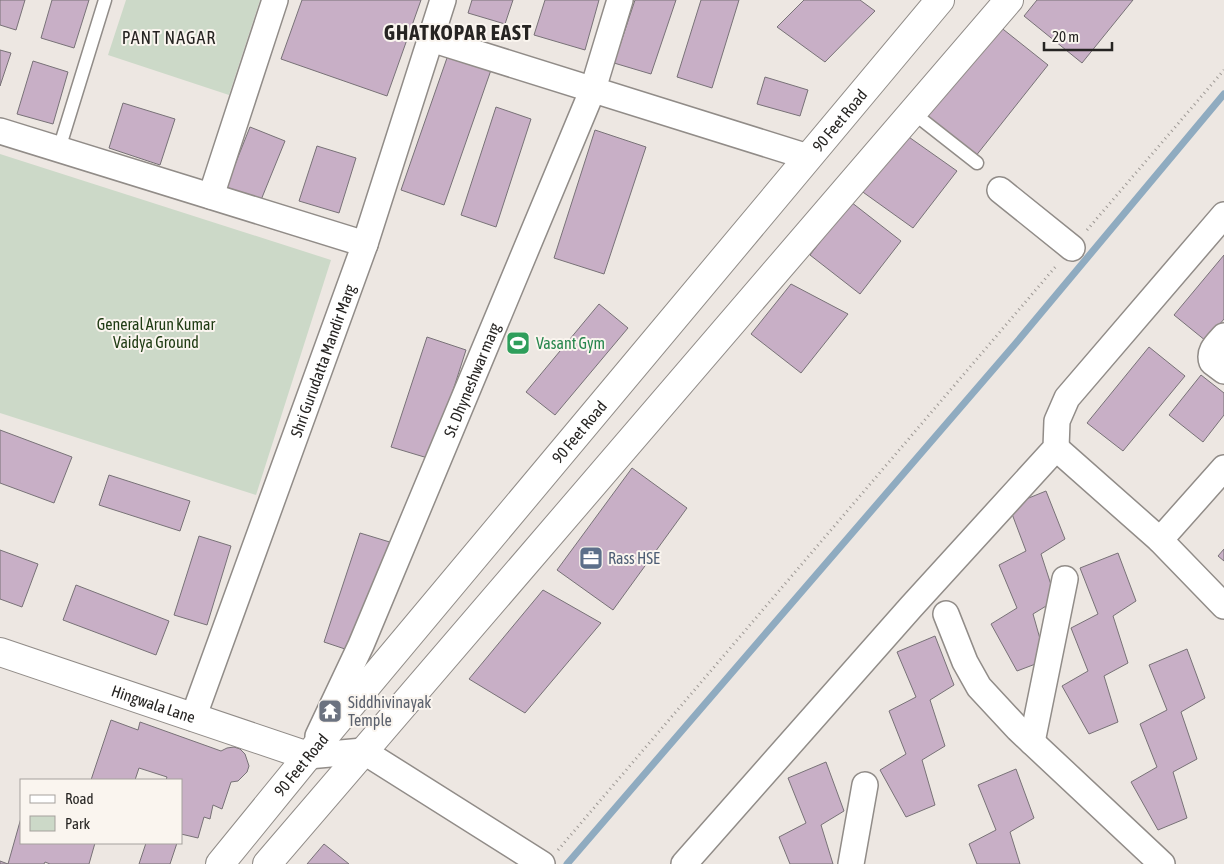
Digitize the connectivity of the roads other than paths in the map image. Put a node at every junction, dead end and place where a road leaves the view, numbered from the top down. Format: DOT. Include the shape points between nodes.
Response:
graph roads {
  1 [pos="105,0"];
  2 [pos="275,0"];
  3 [pos="443,0"];
  4 [pos="620,0"];
  5 [pos="940,0"];
  6 [pos="1009,0"];
  7 [pos="431,39"];
  8 [pos="593,89"];
  9 [pos="912,112"];
  10 [pos="0,131"];
  11 [pos="58,149"];
  12 [pos="808,157"];
  13 [pos="977,163"];
  14 [pos="1000,190"];
  15 [pos="211,196"];
  16 [pos="1224,215"];
  17 [pos="365,244"];
  18 [pos="1072,248"];
  19 [pos="1224,336"];
  20 [pos="1224,372"];
  21 [pos="1056,448"];
  22 [pos="1224,468"];
  23 [pos="1160,540"];
  24 [pos="1064,579"];
  25 [pos="1224,606"];
  26 [pos="946,614"];
  27 [pos="0,652"];
  28 [pos="193,718"];
  29 [pos="1032,742"];
  30 [pos="363,751"];
  31 [pos="308,756"];
  32 [pos="865,785"];
  33 [pos="1148,859"];
  34 [pos="548,860"];
  35 [pos="220,864"];
  36 [pos="266,864"];
  37 [pos="684,864"];
  38 [pos="851,864"];
  1 -- 11 [label="lane"];
  2 -- 15 [label="street"];
  3 -- 7 [label="street, Shri Gurudatta Mandir Marg"];
  4 -- 8 [label="street, St. Dhyneshwar marg"];
  5 -- 12 [label="street, 90 Feet Road"];
  6 -- 9 [label="street"];
  7 -- 8 [label="street"];
  7 -- 17 [label="street, Shri Gurudatta Mandir Marg"];
  8 -- 12 [label="street"];
  8 -- 31 [label="street, St. Dhyneshwar marg" via="361,645"];
  9 -- 13 [label="lane"];
  9 -- 30 [label="street"];
  10 -- 11 [label="street"];
  11 -- 15 [label="street"];
  12 -- 31 [label="street, 90 Feet Road"];
  14 -- 18 [label="street"];
  15 -- 17 [label="street"];
  16 -- 21 [label="street" via="1067,398 1058,421"];
  17 -- 28 [label="street, Shri Gurudatta Mandir Marg"];
  19 -- 20 [label="street" via="1212,351 1211,358"];
  21 -- 23 [label="street"];
  21 -- 37 [label="street"];
  22 -- 23 [label="street"];
  23 -- 25 [label="street"];
  24 -- 29 [label="street"];
  26 -- 29 [label="street" via="979,687"];
  27 -- 28 [label="street, Hingwala Lane"];
  28 -- 31 [label="street, Hingwala Lane"];
  29 -- 33 [label="street"];
  30 -- 31 [label="street"];
  30 -- 34 [label="street"];
  30 -- 36 [label="street"];
  31 -- 35 [label="street, 90 Feet Road"];
  32 -- 38 [label="street"];
}
